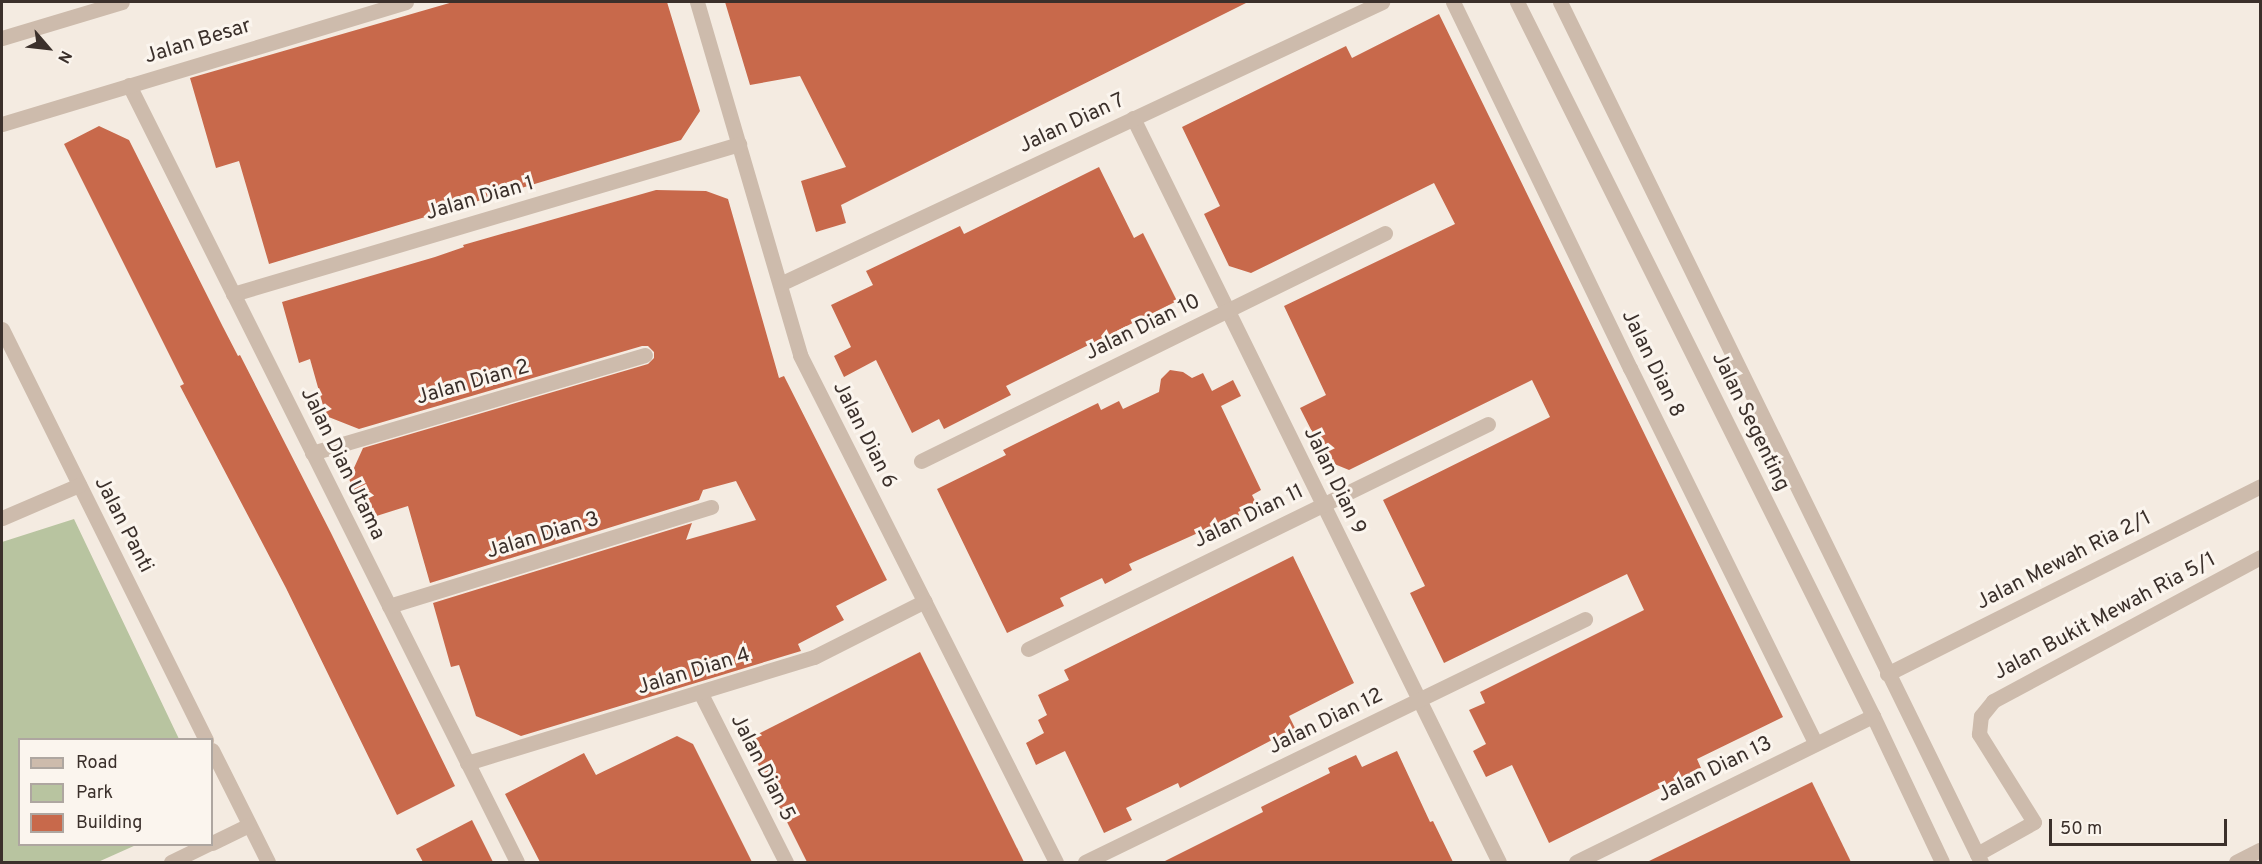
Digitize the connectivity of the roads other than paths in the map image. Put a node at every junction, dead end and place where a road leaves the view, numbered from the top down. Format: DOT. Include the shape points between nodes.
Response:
graph roads {
  1 [pos="122,2"];
  2 [pos="406,2"];
  3 [pos="697,2"];
  4 [pos="1382,2"];
  5 [pos="1454,2"];
  6 [pos="1517,2"];
  7 [pos="1560,2"];
  8 [pos="2,38"];
  9 [pos="129,85"];
  10 [pos="1133,118"];
  11 [pos="2,124"];
  12 [pos="739,144"];
  13 [pos="1385,233"];
  14 [pos="780,284"];
  15 [pos="233,294"];
  16 [pos="1227,311"];
  17 [pos="2,329"];
  18 [pos="645,354"];
  19 [pos="1488,424"];
  20 [pos="312,453"];
  21 [pos="921,461"];
  22 [pos="79,485"];
  23 [pos="2260,486"];
  24 [pos="1322,504"];
  25 [pos="711,507"];
  26 [pos="2,518"];
  27 [pos="2260,557"];
  28 [pos="925,601"];
  29 [pos="389,606"];
  30 [pos="1585,619"];
  31 [pos="1028,649"];
  32 [pos="1887,674"];
  33 [pos="700,692"];
  34 [pos="1419,700"];
  35 [pos="1873,716"];
  36 [pos="205,738"];
  37 [pos="1816,744"];
  38 [pos="213,752"];
  39 [pos="467,763"];
  40 [pos="249,825"];
  41 [pos="213,843"];
  42 [pos="206,846"];
  43 [pos="2260,850"];
  44 [pos="1979,858"];
  45 [pos="171,862"];
  46 [pos="268,862"];
  47 [pos="517,862"];
  48 [pos="786,862"];
  49 [pos="1056,862"];
  50 [pos="1085,862"];
  51 [pos="1499,862"];
  52 [pos="1576,862"];
  53 [pos="1942,862"];
  54 [pos="2236,862"];
  1 -- 8 [label="street"];
  2 -- 9 [label="street, Jalan Besar"];
  3 -- 12 [label="street, Jalan Dian 6"];
  4 -- 10 [label="street, Jalan Dian 7"];
  5 -- 37 [label="street, Jalan Dian 8"];
  6 -- 35 [label="street, Jalan Segenting"];
  7 -- 32 [label="street, Jalan Segenting"];
  9 -- 11 [label="street, Jalan Besar"];
  9 -- 15 [label="street, Jalan Dian Utama"];
  10 -- 14 [label="street, Jalan Dian 7"];
  10 -- 16 [label="street, Jalan Dian 9"];
  12 -- 14 [label="street, Jalan Dian 6"];
  12 -- 15 [label="street, Jalan Dian 1"];
  13 -- 16 [label="street, Jalan Dian 10"];
  14 -- 28 [label="street, Jalan Dian 6" via="800,355"];
  15 -- 20 [label="street, Jalan Dian Utama"];
  16 -- 21 [label="street, Jalan Dian 10"];
  16 -- 24 [label="street, Jalan Dian 9"];
  17 -- 22 [label="street, Jalan Panti"];
  18 -- 20 [label="street, Jalan Dian 2"];
  19 -- 24 [label="street, Jalan Dian 11"];
  20 -- 29 [label="street, Jalan Dian Utama"];
  22 -- 26 [label="street"];
  22 -- 36 [label="street, Jalan Panti"];
  23 -- 32 [label="street, Jalan Mewah Ria 2/1"];
  24 -- 31 [label="street, Jalan Dian 11"];
  24 -- 34 [label="street, Jalan Dian 9"];
  25 -- 29 [label="street, Jalan Dian 3"];
  27 -- 44 [label="street, Jalan Bukit Mewah Ria 5/1" via="1993,701 1981,716 1980,734 2034,822"];
  28 -- 33 [label="street, Jalan Dian 4" via="814,657"];
  28 -- 49 [label="street, Jalan Dian 6"];
  29 -- 39 [label="street, Jalan Dian Utama"];
  30 -- 34 [label="street, Jalan Dian 12"];
  32 -- 44 [label="street, Jalan Segenting"];
  33 -- 39 [label="street, Jalan Dian 4"];
  33 -- 48 [label="street, Jalan Dian 5"];
  34 -- 50 [label="street, Jalan Dian 12"];
  34 -- 51 [label="street, Jalan Dian 9"];
  35 -- 37 [label="street, Jalan Dian 13"];
  35 -- 53 [label="street, Jalan Segenting"];
  37 -- 52 [label="street, Jalan Dian 13"];
  38 -- 40 [label="street"];
  39 -- 47 [label="street, Jalan Dian Utama"];
  40 -- 41 [label="street"];
  40 -- 46 [label="street"];
  42 -- 45 [label="street"];
  43 -- 54 [label="street"];
}
